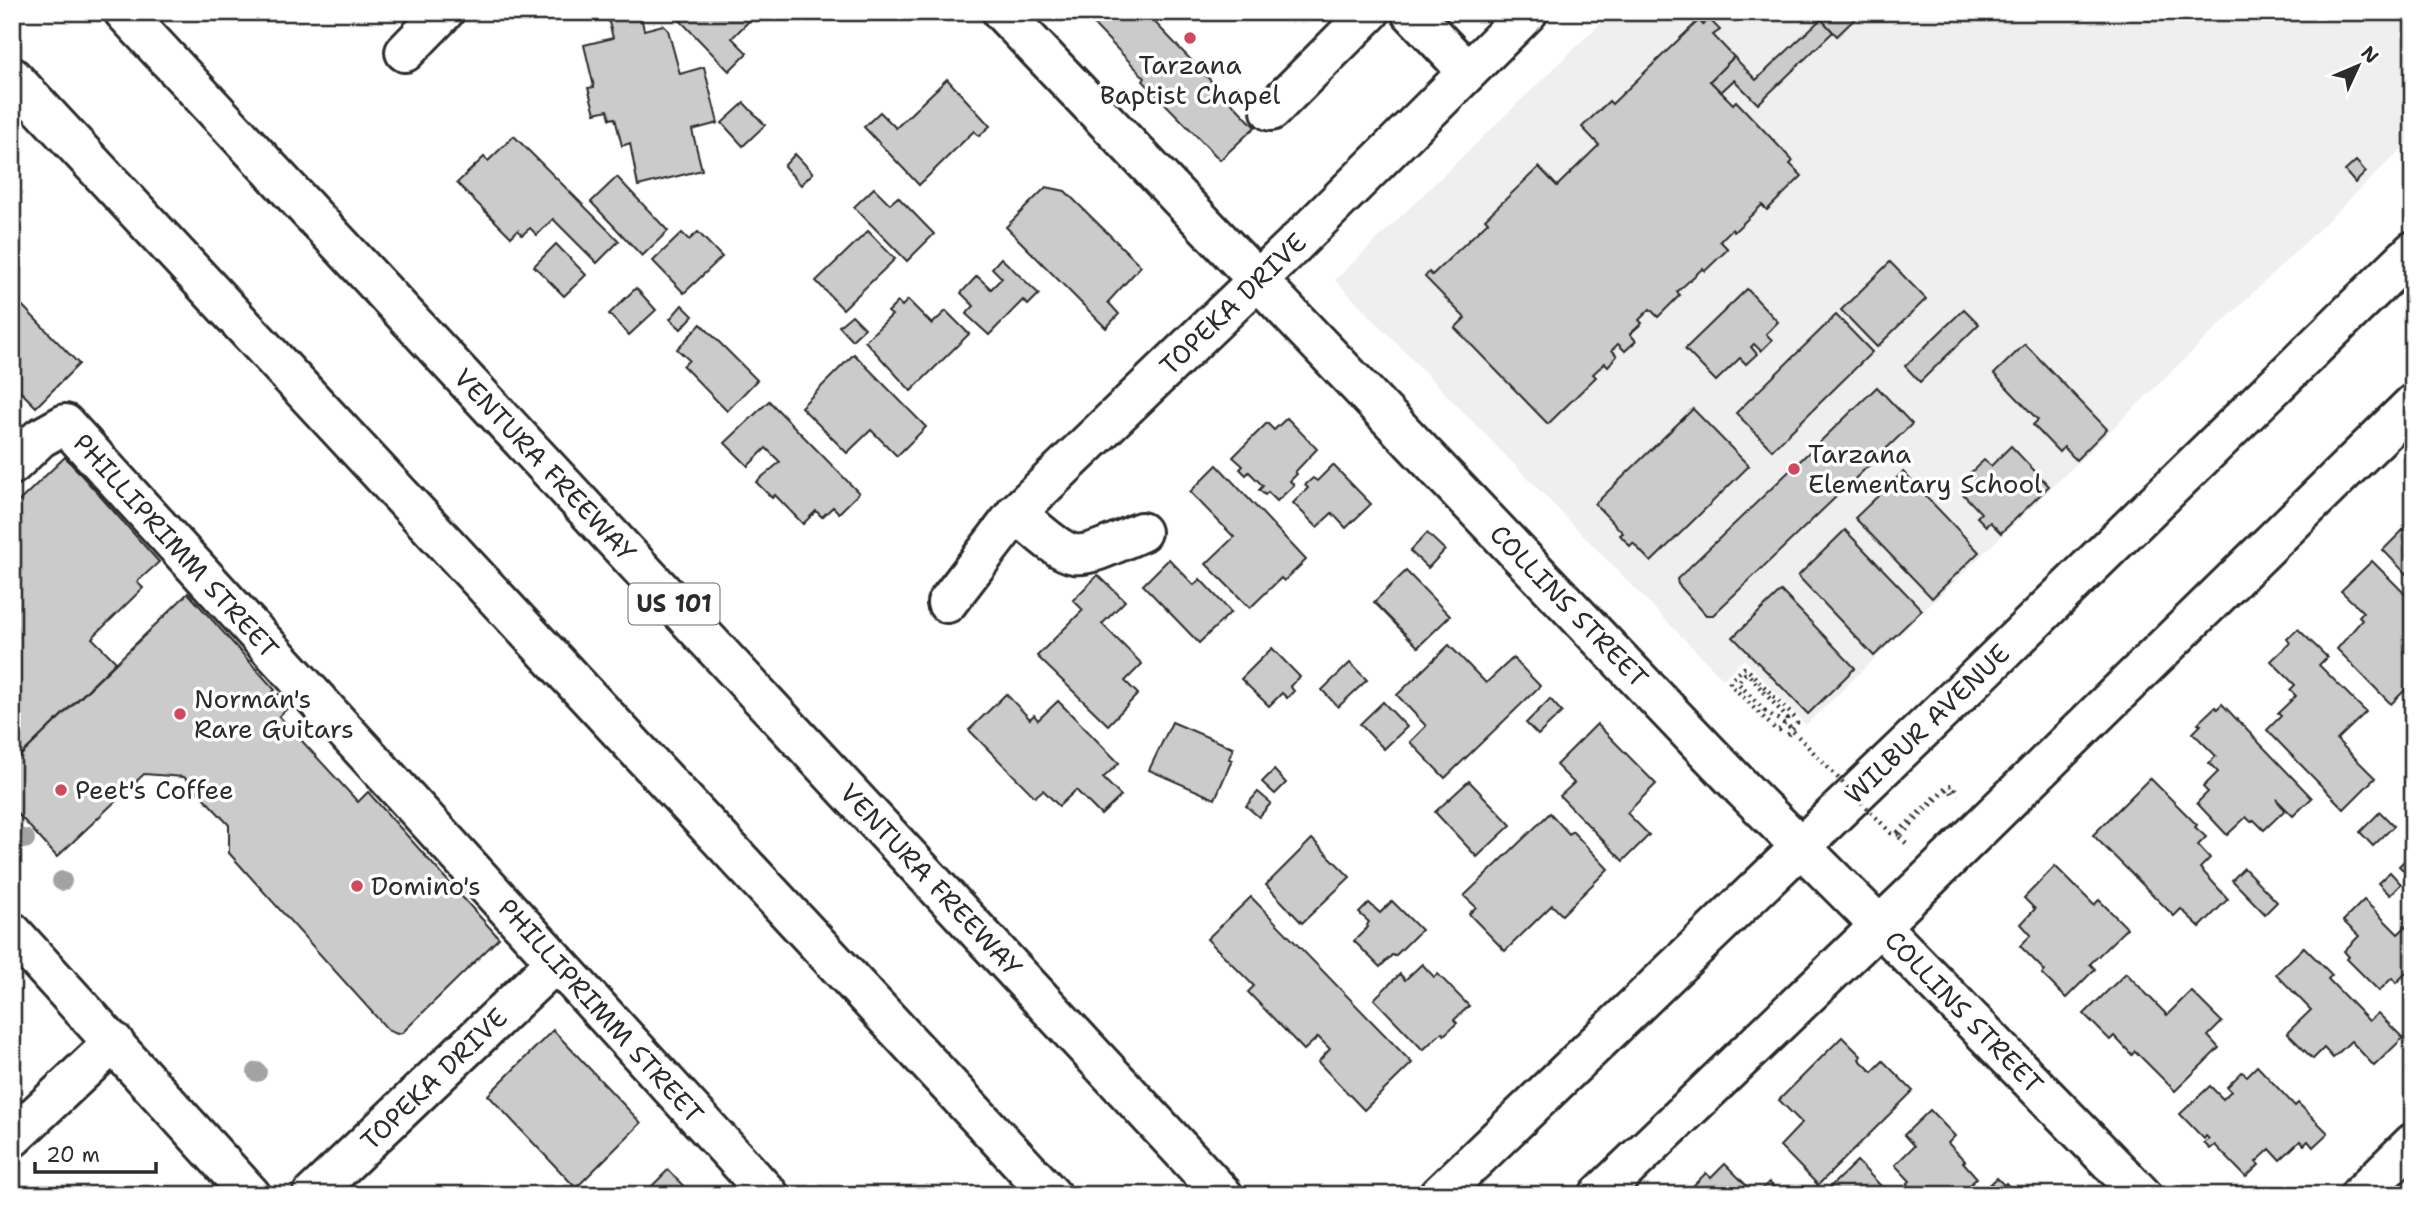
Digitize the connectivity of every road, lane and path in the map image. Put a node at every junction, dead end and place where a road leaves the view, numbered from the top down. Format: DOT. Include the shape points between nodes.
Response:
graph roads {
  1 [pos="124,12"];
  2 [pos="444,12"];
  3 [pos="1002,12"];
  4 [pos="1370,12"];
  5 [pos="1411,12"];
  6 [pos="1528,12"];
  7 [pos="405,52"];
  8 [pos="1467,71"];
  9 [pos="12,77"];
  10 [pos="1271,111"];
  11 [pos="2413,251"];
  12 [pos="1257,281"];
  13 [pos="2413,404"];
  14 [pos="12,465"];
  15 [pos="1016,513"];
  16 [pos="1141,532"];
  17 [pos="947,603"];
  18 [pos="1787,736"];
  19 [pos="1908,843"];
  20 [pos="1800,845"];
  21 [pos="1879,925"];
  22 [pos="12,932"];
  23 [pos="556,962"];
  24 [pos="114,1042"];
  25 [pos="12,1138"];
  26 [pos="2413,1143"];
  27 [pos="251,1195"];
  28 [pos="312,1195"];
  29 [pos="769,1195"];
  30 [pos="1051,1195"];
  31 [pos="1223,1195"];
  32 [pos="1439,1195"];
  33 [pos="1599,1195"];
  34 [pos="2142,1195"];
  35 [pos="2360,1195"];
  1 -- 31 [label="main road, VENTURA FREEWAY / US 101"];
  2 -- 7 [label="main road"];
  3 -- 12 [label="main road, COLLINS STREET"];
  4 -- 10 [label="main road"];
  5 -- 8 [label="main road"];
  6 -- 8 [label="main road, TOPEKA DRIVE"];
  8 -- 12 [label="main road, TOPEKA DRIVE"];
  9 -- 30 [label="main road"];
  11 -- 20 [label="main road, WILBUR AVENUE"];
  12 -- 15 [label="main road, TOPEKA DRIVE"];
  12 -- 20 [label="main road, COLLINS STREET"];
  13 -- 21 [label="main road"];
  14 -- 23 [label="main road, PHILLIPRIMM STREET" via="40,438 65,424"];
  15 -- 16 [label="main road" via="1072,554 1087,554"];
  15 -- 17 [label="main road, TOPEKA DRIVE"];
  18 -- 19 [label="path, bridge" via="1792,730 1797,723 1796,719 1744,668 1730,684 1779,730 1783,724 1788,719 1787,716 1748,674 1738,683 1765,711 1776,719 1788,726 1797,736 1891,833 1901,835 1947,789 1955,797 1947,807 1959,798 1952,785 1947,786 1898,832 1899,837"];
  20 -- 21 [label="main road, COLLINS STREET"];
  20 -- 32 [label="main road, WILBUR AVENUE"];
  21 -- 33 [label="main road"];
  21 -- 34 [label="main road, COLLINS STREET"];
  22 -- 24 [label="main road"];
  23 -- 28 [label="main road, TOPEKA DRIVE"];
  23 -- 29 [label="main road, PHILLIPRIMM STREET"];
  24 -- 25 [label="main road"];
  24 -- 27 [label="main road"];
  26 -- 35 [label="main road"];
}
